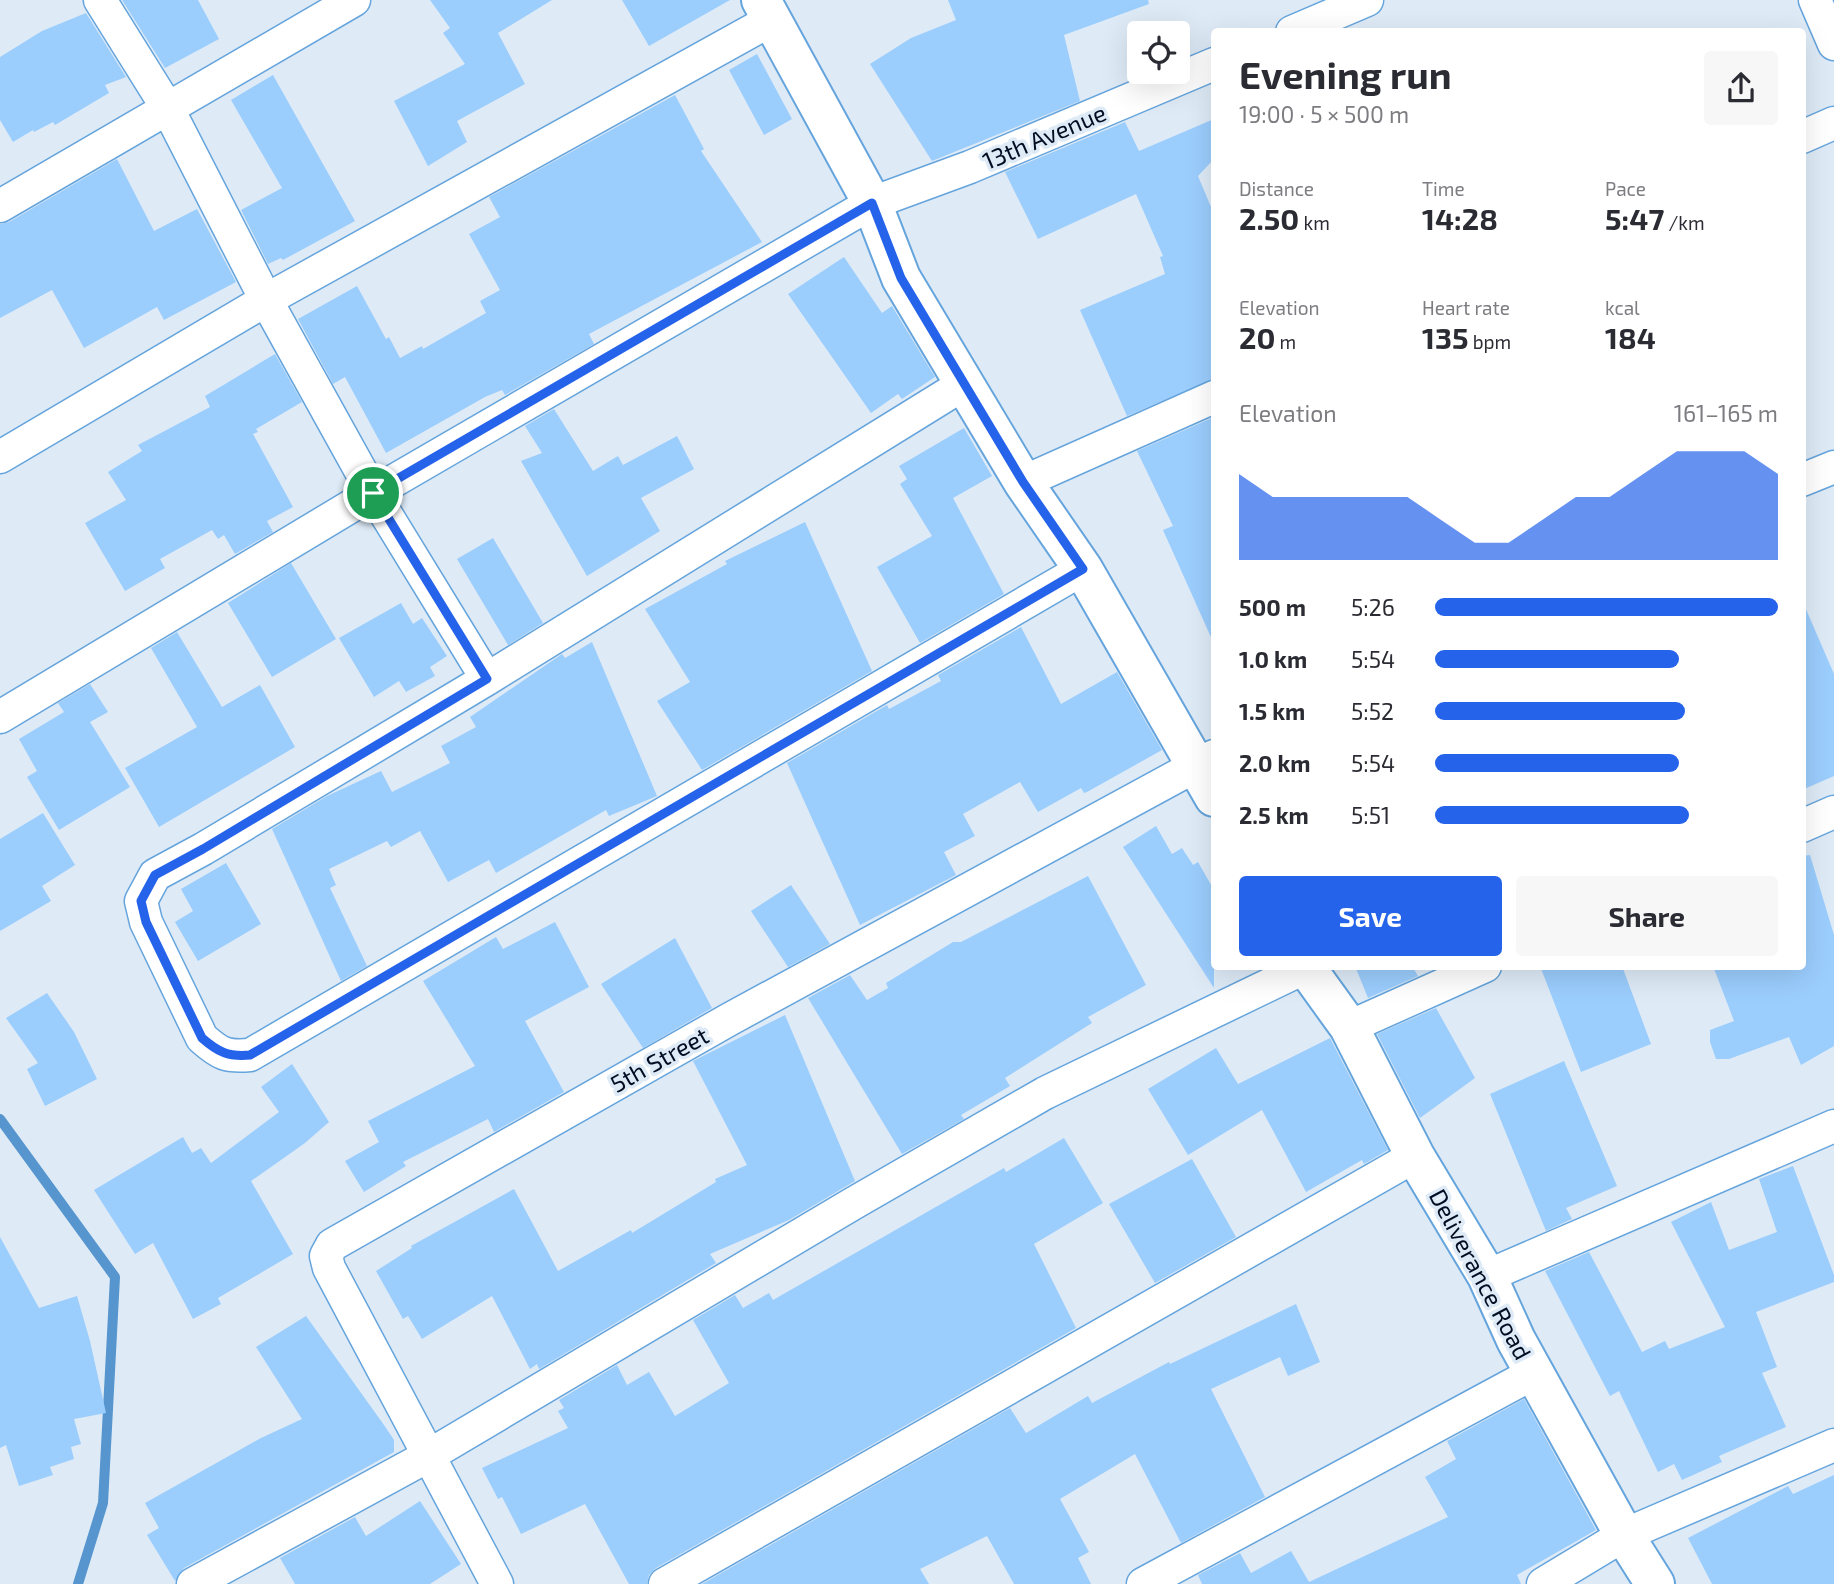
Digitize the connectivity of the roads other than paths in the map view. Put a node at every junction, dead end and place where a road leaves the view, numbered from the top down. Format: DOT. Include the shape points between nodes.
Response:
graph roads {
  1 [pos="100,0"];
  2 [pos="354,0"];
  3 [pos="1367,0"];
  4 [pos="1815,0"];
  5 [pos="767,9"];
  6 [pos="1301,28"];
  7 [pos="1834,44"];
  8 [pos="1211,65"];
  9 [pos="167,109"];
  10 [pos="1834,123"];
  11 [pos="1806,135"];
  12 [pos="872,203"];
  13 [pos="0,206"];
  14 [pos="265,299"];
  15 [pos="964,384"];
  16 [pos="1211,398"];
  17 [pos="0,457"];
  18 [pos="1834,467"];
  19 [pos="1806,478"];
  20 [pos="1023,482"];
  21 [pos="373,493"];
  22 [pos="1083,569"];
  23 [pos="487,679"];
  24 [pos="0,718"];
  25 [pos="1209,773"];
  26 [pos="1834,812"];
  27 [pos="1806,824"];
  28 [pos="1297,970"];
  29 [pos="1308,970"];
  30 [pos="1476,970"];
  31 [pos="1349,1027"];
  32 [pos="1834,1126"];
  33 [pos="1415,1156"];
  34 [pos="1487,1276"];
  35 [pos="1534,1373"];
  36 [pos="1834,1445"];
  37 [pos="428,1456"];
  38 [pos="1624,1535"];
  39 [pos="193,1584"];
  40 [pos="497,1584"];
  41 [pos="664,1584"];
  42 [pos="1143,1584"];
  43 [pos="1542,1584"];
  44 [pos="1655,1584"];
  1 -- 9 [label="street"];
  2 -- 9 [label="street"];
  3 -- 6 [label="street"];
  4 -- 7 [label="street"];
  5 -- 12 [label="street"];
  5 -- 14 [label="street"];
  8 -- 12 [label="street, 13th Avenue" via="970,167"];
  9 -- 13 [label="street"];
  9 -- 14 [label="street"];
  10 -- 11 [label="street"];
  12 -- 15 [label="street" via="901,278"];
  12 -- 21 [label="street, 13th Avenue"];
  14 -- 17 [label="street"];
  14 -- 21 [label="street"];
  15 -- 20 [label="street"];
  15 -- 23 [label="street"];
  16 -- 20 [label="street"];
  18 -- 19 [label="street"];
  20 -- 22 [label="street"];
  21 -- 23 [label="street"];
  21 -- 24 [label="street, 13th Avenue"];
  22 -- 23 [label="street" via="250,1055 231,1057 216,1050 202,1038 146,922 141,901 155,875"];
  22 -- 25 [label="street"];
  25 -- 37 [label="street, 5th Street" via="730,1019 332,1245 327,1256 329,1268"];
  26 -- 27 [label="street"];
  28 -- 37 [label="street" via="1045,1093"];
  29 -- 31 [label="street, Deliverance Road"];
  30 -- 31 [label="street"];
  31 -- 33 [label="street, Deliverance Road"];
  32 -- 34 [label="street"];
  33 -- 34 [label="street, Deliverance Road"];
  33 -- 41 [label="street"];
  34 -- 35 [label="street, Deliverance Road"];
  35 -- 38 [label="street, Deliverance Road"];
  35 -- 42 [label="street"];
  36 -- 38 [label="street"];
  37 -- 39 [label="street"];
  37 -- 40 [label="street"];
  38 -- 43 [label="street"];
  38 -- 44 [label="street, Deliverance Road"];
}
